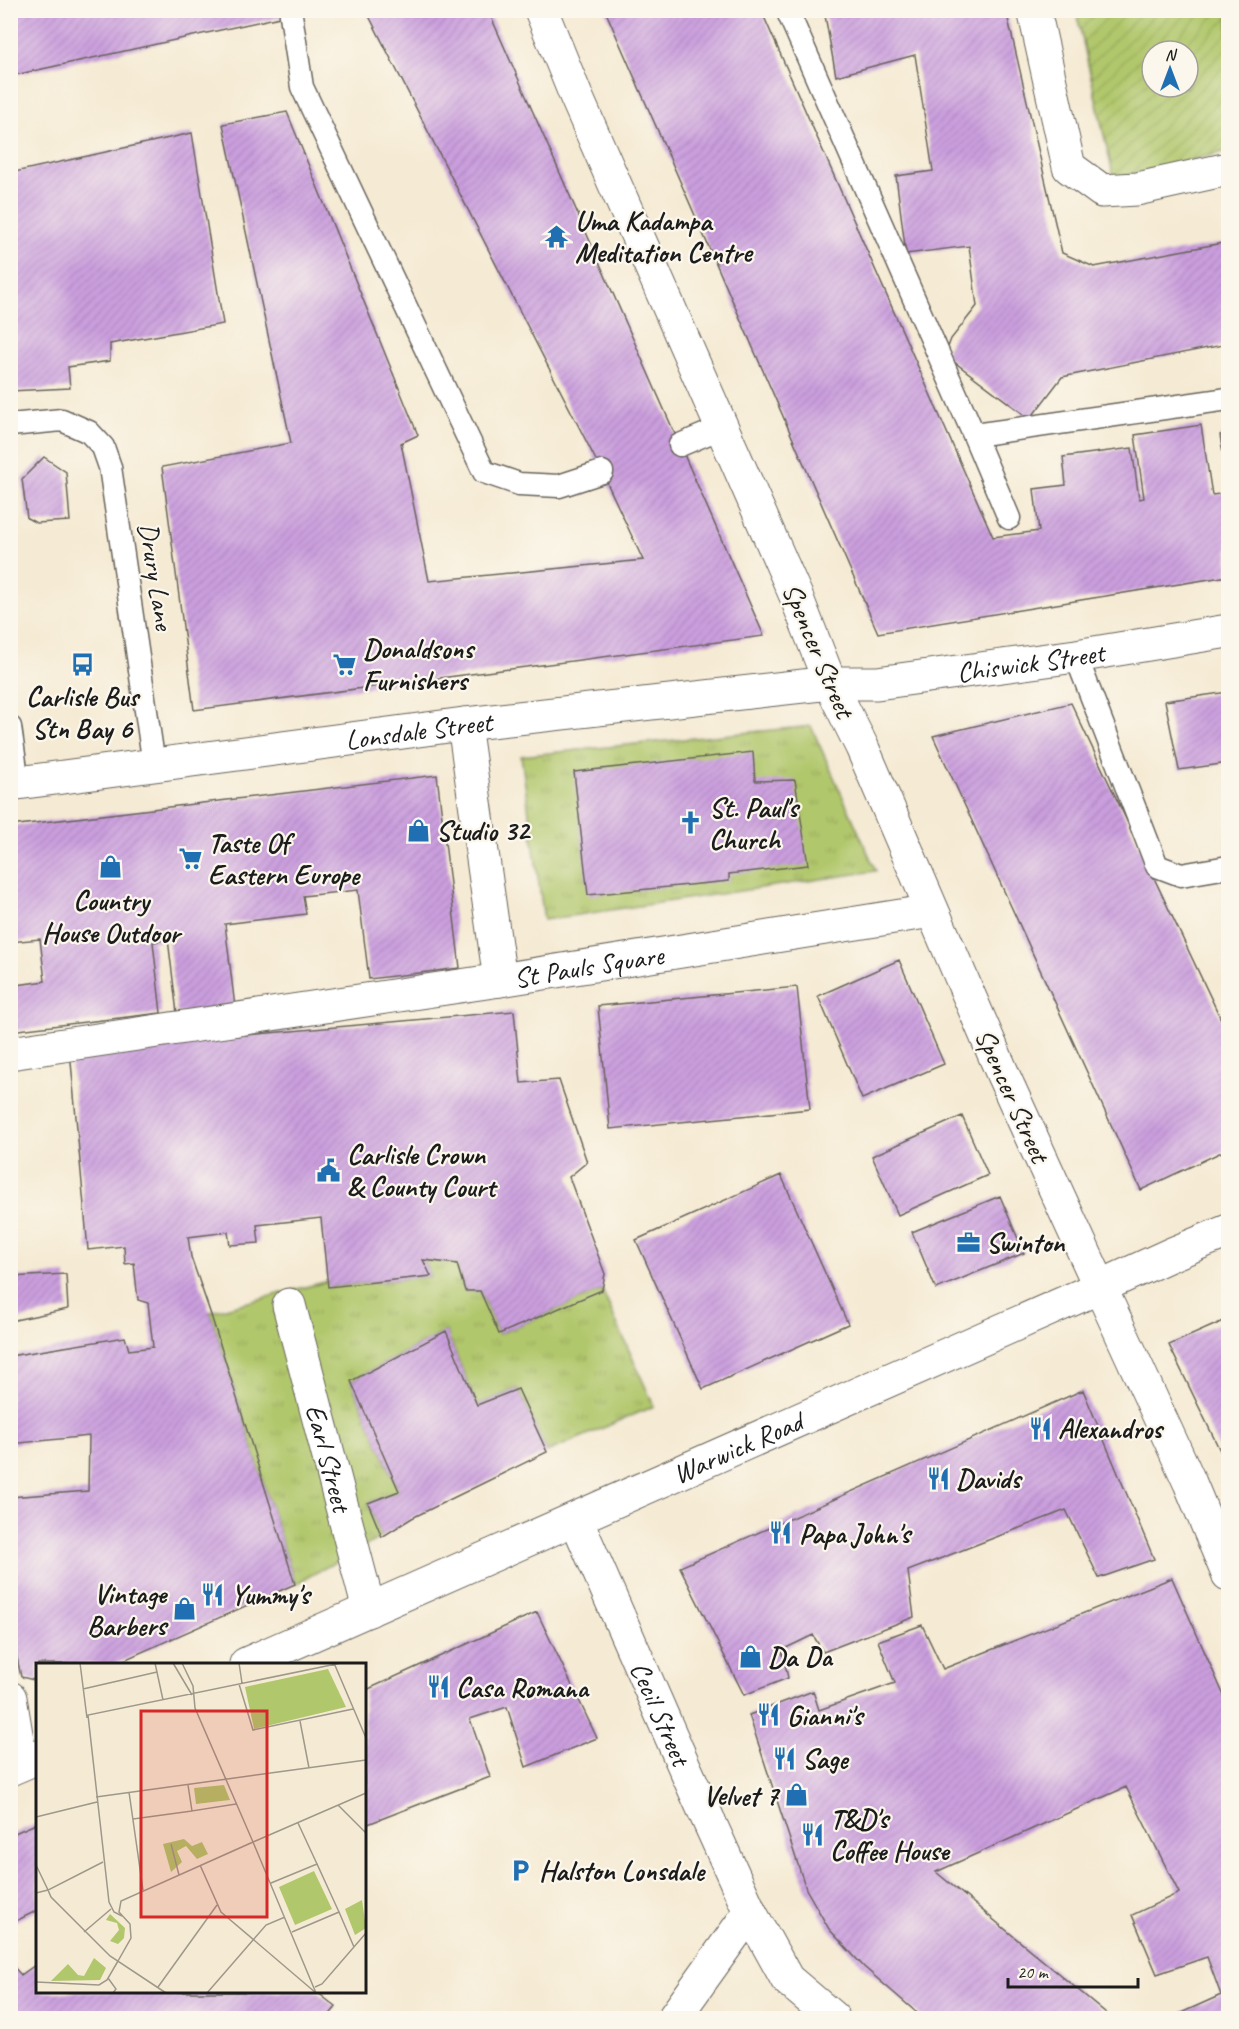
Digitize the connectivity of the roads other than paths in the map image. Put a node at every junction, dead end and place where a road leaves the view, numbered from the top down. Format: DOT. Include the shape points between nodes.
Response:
graph roads {
  1 [pos="541,10"];
  2 [pos="787,10"];
  3 [pos="1034,10"];
  4 [pos="291,15"];
  5 [pos="1228,169"];
  6 [pos="1228,399"];
  7 [pos="10,425"];
  8 [pos="723,427"];
  9 [pos="974,435"];
  10 [pos="680,445"];
  11 [pos="602,472"];
  12 [pos="1009,518"];
  13 [pos="1228,631"];
  14 [pos="1076,656"];
  15 [pos="830,683"];
  16 [pos="464,724"];
  17 [pos="10,727"];
  18 [pos="154,765"];
  19 [pos="14,784"];
  20 [pos="1228,867"];
  21 [pos="932,911"];
  22 [pos="500,980"];
  23 [pos="10,1053"];
  24 [pos="1228,1232"];
  25 [pos="1100,1287"];
  26 [pos="289,1305"];
  27 [pos="576,1519"];
  28 [pos="1228,1574"];
  29 [pos="369,1610"];
  30 [pos="250,1663"];
  31 [pos="10,1698"];
  32 [pos="23,1763"];
  33 [pos="750,1912"];
  34 [pos="674,2019"];
  35 [pos="832,2019"];
  1 -- 8 [label="street, Spencer Street"];
  2 -- 9 [label="lane"];
  3 -- 5 [label="street" via="1069,167 1101,191 1137,189"];
  4 -- 11 [label="lane" via="302,87 484,472 519,484 560,486"];
  6 -- 9 [label="lane"];
  7 -- 18 [label="lane, Drury Lane" via="62,420 89,432 103,447 110,467"];
  8 -- 10 [label="lane"];
  8 -- 15 [label="street, Spencer Street"];
  9 -- 12 [label="lane"];
  13 -- 14 [label="street, Chiswick Street"];
  14 -- 15 [label="street, Chiswick Street" via="877,683"];
  14 -- 20 [label="lane" via="1156,866 1181,875"];
  15 -- 16 [label="street, Lonsdale Street"];
  15 -- 21 [label="street, Spencer Street" via="862,747"];
  16 -- 18 [label="street, Lonsdale Street"];
  16 -- 22 [label="street, St Pauls Square"];
  17 -- 19 [label="lane"];
  18 -- 19 [label="street, Lonsdale Street"];
  21 -- 22 [label="street, St Pauls Square"];
  21 -- 25 [label="street, Spencer Street"];
  22 -- 23 [label="street"];
  24 -- 25 [label="street, Warwick Road"];
  25 -- 27 [label="street, Warwick Road"];
  25 -- 28 [label="street, Spencer Street"];
  26 -- 29 [label="street, Earl Street"];
  27 -- 29 [label="street, Warwick Road"];
  27 -- 33 [label="street, Cecil Street"];
  29 -- 30 [label="street, Warwick Road"];
  31 -- 32 [label="street"];
  33 -- 34 [label="street"];
  33 -- 35 [label="street, Cecil Street" via="787,1979"];
}
